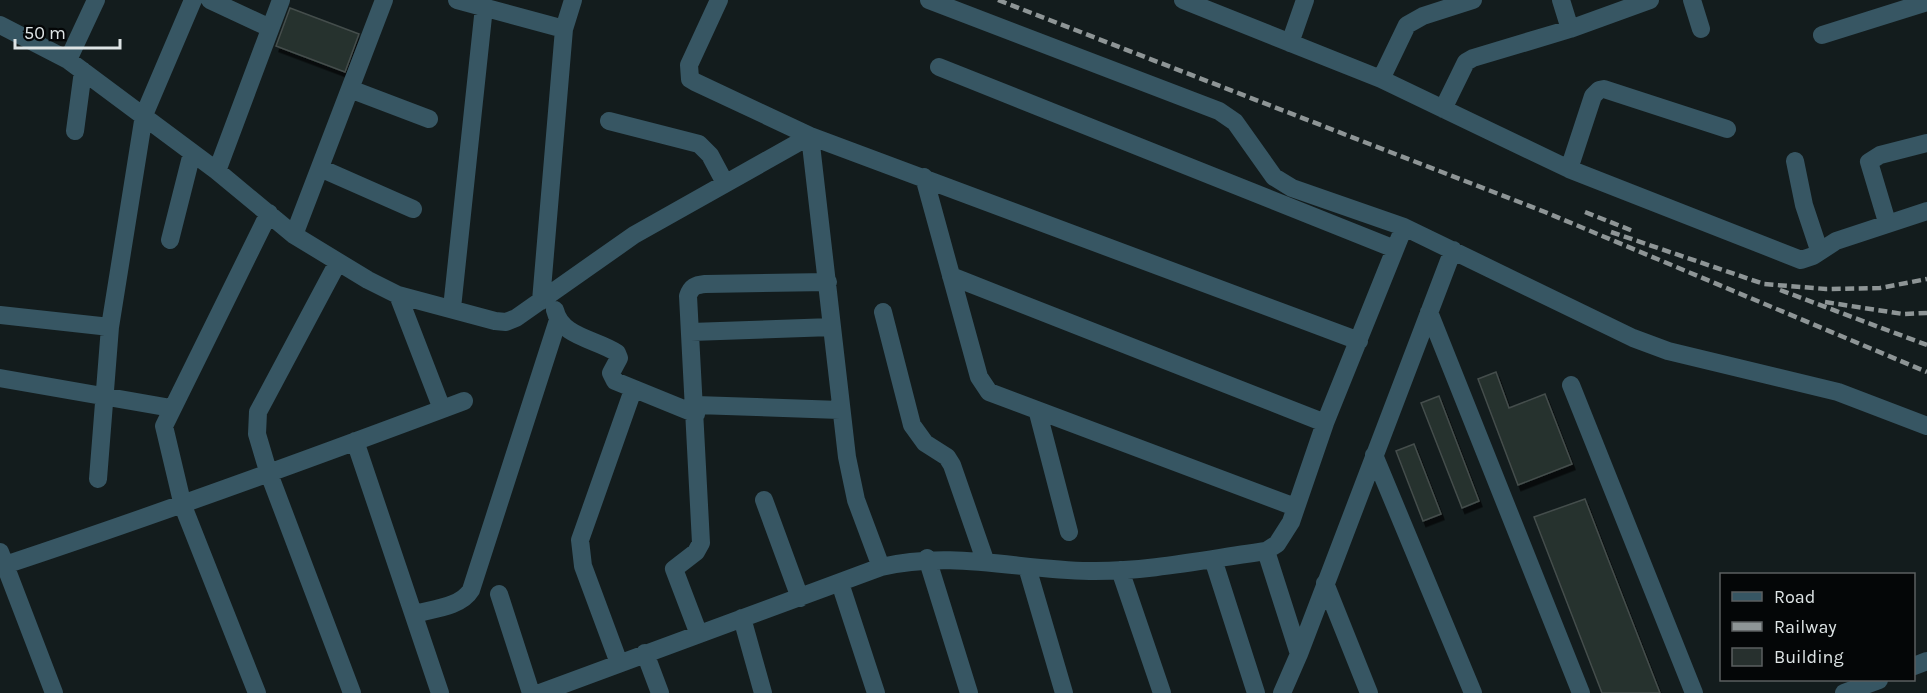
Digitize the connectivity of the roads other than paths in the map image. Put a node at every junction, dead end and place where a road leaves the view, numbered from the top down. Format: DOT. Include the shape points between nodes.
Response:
graph roads {
  1 [pos="96,0"];
  2 [pos="193,0"];
  3 [pos="211,0"];
  4 [pos="281,0"];
  5 [pos="384,0"];
  6 [pos="457,0"];
  7 [pos="573,0"];
  8 [pos="719,0"];
  9 [pos="929,0"];
  10 [pos="1183,0"];
  11 [pos="1305,0"];
  12 [pos="1561,0"];
  13 [pos="1650,0"];
  14 [pos="1692,0"];
  15 [pos="1464,1"];
  16 [pos="1927,2"];
  17 [pos="484,7"];
  18 [pos="0,25"];
  19 [pos="270,28"];
  20 [pos="564,29"];
  21 [pos="1570,29"];
  22 [pos="1701,29"];
  23 [pos="1822,35"];
  24 [pos="1290,43"];
  25 [pos="69,60"];
  26 [pos="939,67"];
  27 [pos="83,71"];
  28 [pos="1381,79"];
  29 [pos="350,89"];
  30 [pos="1443,109"];
  31 [pos="144,116"];
  32 [pos="429,119"];
  33 [pos="609,121"];
  34 [pos="1727,129"];
  35 [pos="75,131"];
  36 [pos="810,136"];
  37 [pos="1927,143"];
  38 [pos="192,153"];
  39 [pos="1795,161"];
  40 [pos="320,168"];
  41 [pos="1569,169"];
  42 [pos="217,171"];
  43 [pos="924,177"];
  44 [pos="725,183"];
  45 [pos="413,209"];
  46 [pos="1927,211"];
  47 [pos="269,213"];
  48 [pos="1887,222"];
  49 [pos="1404,227"];
  50 [pos="294,235"];
  51 [pos="170,240"];
  52 [pos="1395,249"];
  53 [pos="1453,250"];
  54 [pos="1819,250"];
  55 [pos="338,262"];
  56 [pos="951,276"];
  57 [pos="828,282"];
  58 [pos="398,295"];
  59 [pos="546,297"];
  60 [pos="452,308"];
  61 [pos="883,312"];
  62 [pos="1429,312"];
  63 [pos="0,315"];
  64 [pos="558,320"];
  65 [pos="110,327"];
  66 [pos="832,327"];
  67 [pos="691,332"];
  68 [pos="1359,341"];
  69 [pos="0,378"];
  70 [pos="1571,385"];
  71 [pos="633,390"];
  72 [pos="104,395"];
  73 [pos="464,401"];
  74 [pos="171,408"];
  75 [pos="442,409"];
  76 [pos="696,410"];
  77 [pos="840,410"];
  78 [pos="1038,413"];
  79 [pos="1325,423"];
  80 [pos="1927,426"];
  81 [pos="355,441"];
  82 [pos="1374,455"];
  83 [pos="268,471"];
  84 [pos="98,479"];
  85 [pos="764,500"];
  86 [pos="183,506"];
  87 [pos="1295,507"];
  88 [pos="1069,532"];
  89 [pos="1266,551"];
  90 [pos="2,558"];
  91 [pos="927,558"];
  92 [pos="1213,559"];
  93 [pos="985,560"];
  94 [pos="881,567"];
  95 [pos="1027,567"];
  96 [pos="1120,570"];
  97 [pos="840,583"];
  98 [pos="1325,583"];
  99 [pos="499,594"];
  100 [pos="800,597"];
  101 [pos="9,600"];
  102 [pos="414,614"];
  103 [pos="742,618"];
  104 [pos="699,632"];
  105 [pos="645,653"];
  106 [pos="1299,654"];
  107 [pos="619,663"];
  108 [pos="1876,681"];
  109 [pos="563,689"];
  110 [pos="54,693"];
  111 [pos="257,693"];
  112 [pos="352,693"];
  113 [pos="440,693"];
  114 [pos="531,693"];
  115 [pos="540,693"];
  116 [pos="660,693"];
  117 [pos="763,693"];
  118 [pos="876,693"];
  119 [pos="969,693"];
  120 [pos="1065,693"];
  121 [pos="1162,693"];
  122 [pos="1256,693"];
  123 [pos="1282,693"];
  124 [pos="1369,693"];
  125 [pos="1473,693"];
  126 [pos="1581,693"];
  127 [pos="1694,693"];
  128 [pos="1844,693"];
  1 -- 25 [label="street"];
  2 -- 31 [label="street"];
  3 -- 19 [label="street"];
  4 -- 19 [label="street"];
  5 -- 29 [label="street"];
  6 -- 17 [label="street"];
  7 -- 20 [label="street"];
  8 -- 36 [label="street" via="689,65 690,79"];
  9 -- 49 [label="street" via="1219,111 1235,122 1264,165 1284,183"];
  10 -- 24 [label="street"];
  11 -- 24 [label="street"];
  12 -- 21 [label="street"];
  13 -- 21 [label="street"];
  14 -- 22 [label="street"];
  15 -- 28 [label="street" via="1407,25"];
  16 -- 23 [label="street"];
  17 -- 20 [label="street"];
  17 -- 60 [label="street"];
  18 -- 25 [label="street"];
  19 -- 42 [label="street"];
  20 -- 59 [label="street"];
  21 -- 30 [label="street" via="1467,62"];
  24 -- 28 [label="street"];
  25 -- 27 [label="street"];
  26 -- 52 [label="street"];
  27 -- 31 [label="street"];
  27 -- 35 [label="street"];
  28 -- 30 [label="street"];
  29 -- 32 [label="street"];
  29 -- 40 [label="street"];
  30 -- 41 [label="street"];
  31 -- 38 [label="street"];
  31 -- 65 [label="street"];
  33 -- 44 [label="street" via="699,144 710,155"];
  34 -- 41 [label="street" via="1599,90 1593,96"];
  36 -- 43 [label="street"];
  36 -- 44 [label="street"];
  36 -- 57 [label="street"];
  37 -- 48 [label="street" via="1869,162"];
  38 -- 42 [label="street"];
  38 -- 51 [label="street"];
  39 -- 54 [label="street"];
  40 -- 45 [label="street"];
  40 -- 50 [label="street"];
  41 -- 54 [label="street" via="1802,260"];
  42 -- 47 [label="street"];
  43 -- 56 [label="street"];
  43 -- 68 [label="street"];
  44 -- 59 [label="street" via="634,235"];
  46 -- 48 [label="street"];
  47 -- 50 [label="street"];
  47 -- 74 [label="street"];
  48 -- 54 [label="street"];
  49 -- 52 [label="street"];
  49 -- 53 [label="street"];
  50 -- 55 [label="street"];
  52 -- 68 [label="street"];
  53 -- 62 [label="street"];
  53 -- 80 [label="street" via="1633,338 1668,351 1838,392"];
  55 -- 58 [label="street"];
  55 -- 83 [label="street" via="258,412 257,434"];
  56 -- 78 [label="street" via="983,386 999,398"];
  56 -- 79 [label="street"];
  57 -- 66 [label="street"];
  57 -- 67 [label="street" via="696,285 688,296"];
  58 -- 60 [label="street"];
  58 -- 75 [label="street"];
  59 -- 60 [label="street" via="506,322"];
  59 -- 64 [label="street"];
  61 -- 93 [label="street" via="912,425 925,443 947,457 952,465"];
  62 -- 82 [label="street"];
  62 -- 126 [label="street"];
  63 -- 65 [label="street"];
  64 -- 71 [label="street" via="566,328 617,353 619,358 611,378"];
  64 -- 102 [label="street" via="471,590 456,602"];
  65 -- 72 [label="street"];
  66 -- 67 [label="street"];
  66 -- 77 [label="street"];
  67 -- 76 [label="street"];
  68 -- 79 [label="street"];
  69 -- 72 [label="street"];
  70 -- 127 [label="street"];
  71 -- 76 [label="street"];
  71 -- 107 [label="street" via="580,540 583,566"];
  72 -- 74 [label="street"];
  72 -- 84 [label="street"];
  73 -- 75 [label="street"];
  74 -- 86 [label="street" via="164,426"];
  75 -- 81 [label="street"];
  76 -- 77 [label="street"];
  76 -- 104 [label="street" via="701,543 696,552 674,569"];
  77 -- 94 [label="street" via="856,500"];
  78 -- 87 [label="street"];
  78 -- 88 [label="street"];
  79 -- 87 [label="street"];
  81 -- 83 [label="street"];
  81 -- 102 [label="street"];
  82 -- 98 [label="street"];
  82 -- 125 [label="street"];
  83 -- 86 [label="street"];
  83 -- 112 [label="street"];
  85 -- 100 [label="street"];
  86 -- 90 [label="street"];
  86 -- 111 [label="street"];
  87 -- 89 [label="street" via="1287,532"];
  89 -- 92 [label="street"];
  89 -- 106 [label="street"];
  90 -- 101 [label="street"];
  91 -- 93 [label="street"];
  91 -- 94 [label="street"];
  91 -- 119 [label="street"];
  92 -- 96 [label="street"];
  92 -- 122 [label="street"];
  93 -- 95 [label="street"];
  94 -- 97 [label="street"];
  95 -- 96 [label="street"];
  95 -- 120 [label="street"];
  96 -- 121 [label="street"];
  97 -- 100 [label="street"];
  97 -- 118 [label="street"];
  98 -- 106 [label="street"];
  98 -- 124 [label="street"];
  99 -- 114 [label="street"];
  100 -- 103 [label="street"];
  101 -- 110 [label="street"];
  102 -- 113 [label="street"];
  103 -- 104 [label="street"];
  103 -- 117 [label="street"];
  104 -- 105 [label="street"];
  105 -- 107 [label="street"];
  105 -- 116 [label="street"];
  106 -- 123 [label="street"];
  107 -- 109 [label="street"];
  108 -- 128 [label="street"];
  109 -- 115 [label="street"];
}
